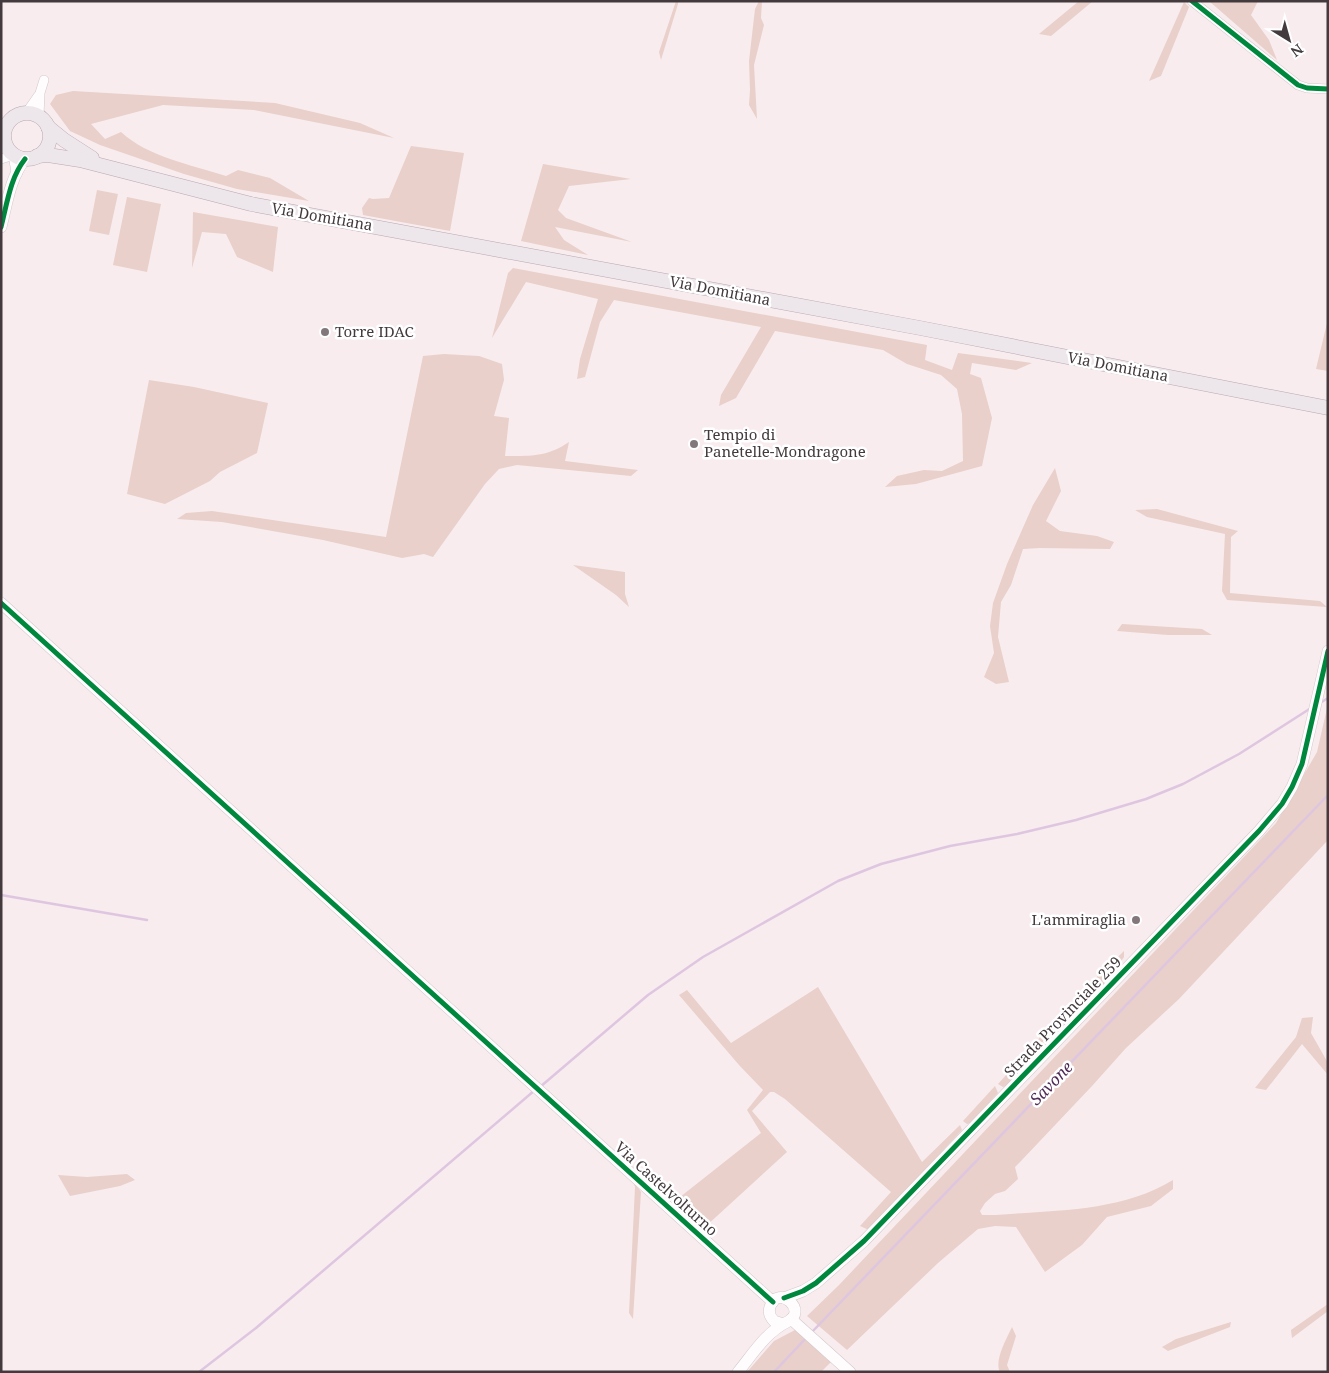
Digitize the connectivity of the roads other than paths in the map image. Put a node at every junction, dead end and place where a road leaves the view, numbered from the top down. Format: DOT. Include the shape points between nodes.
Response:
graph roads {
  1 [pos="1192,1"];
  2 [pos="44,80"];
  3 [pos="1328,89"];
  4 [pos="40,93"];
  5 [pos="13,116"];
  6 [pos="39,116"];
  7 [pos="48,127"];
  8 [pos="3,141"];
  9 [pos="19,157"];
  10 [pos="113,168"];
  11 [pos="1,227"];
  12 [pos="1328,408"];
  13 [pos="1,603"];
  14 [pos="1328,651"];
  15 [pos="816,1283"];
  16 [pos="778,1300"];
  17 [pos="769,1314"];
  18 [pos="791,1319"];
  19 [pos="759,1344"];
  20 [pos="738,1372"];
  21 [pos="850,1372"];
  1 -- 3 [label="street" via="1298,85"];
  2 -- 4 [label="street"];
  4 -- 5 [label="street" via="34,103"];
  4 -- 6 [label="street"];
  5 -- 6 [label="main road" via="32,113"];
  5 -- 8 [label="main road" via="6,125"];
  6 -- 7 [label="main road, Via Domitiana"];
  7 -- 9 [label="main road" via="49,141 42,152"];
  7 -- 10 [label="main road, Via Domitiana" via="77,149"];
  8 -- 9 [label="main road"];
  9 -- 10 [label="main road, Via Domitiana" via="48,154"];
  9 -- 11 [label="street"];
  10 -- 12 [label="main road, Via Domitiana" via="251,204 920,328"];
  13 -- 16 [label="street, Via Castelvolturno" via="544,1095"];
  14 -- 15 [label="street, Strada Provinciale 259" via="1302,764 1282,804 864,1241"];
  15 -- 16 [label="street, Strada Provinciale 259"];
  15 -- 18 [label="street, Strada Provinciale 259"];
  16 -- 17 [label="street, Strada Provinciale 259" via="770,1305"];
  16 -- 18 [label="street" via="792,1303"];
  17 -- 18 [label="street" via="774,1321"];
  17 -- 19 [label="street, Strada Provinciale 259"];
  18 -- 19 [label="street, Strada Provinciale 259"];
  18 -- 21 [label="street"];
  19 -- 20 [label="street, Strada Provinciale 259"];
}
